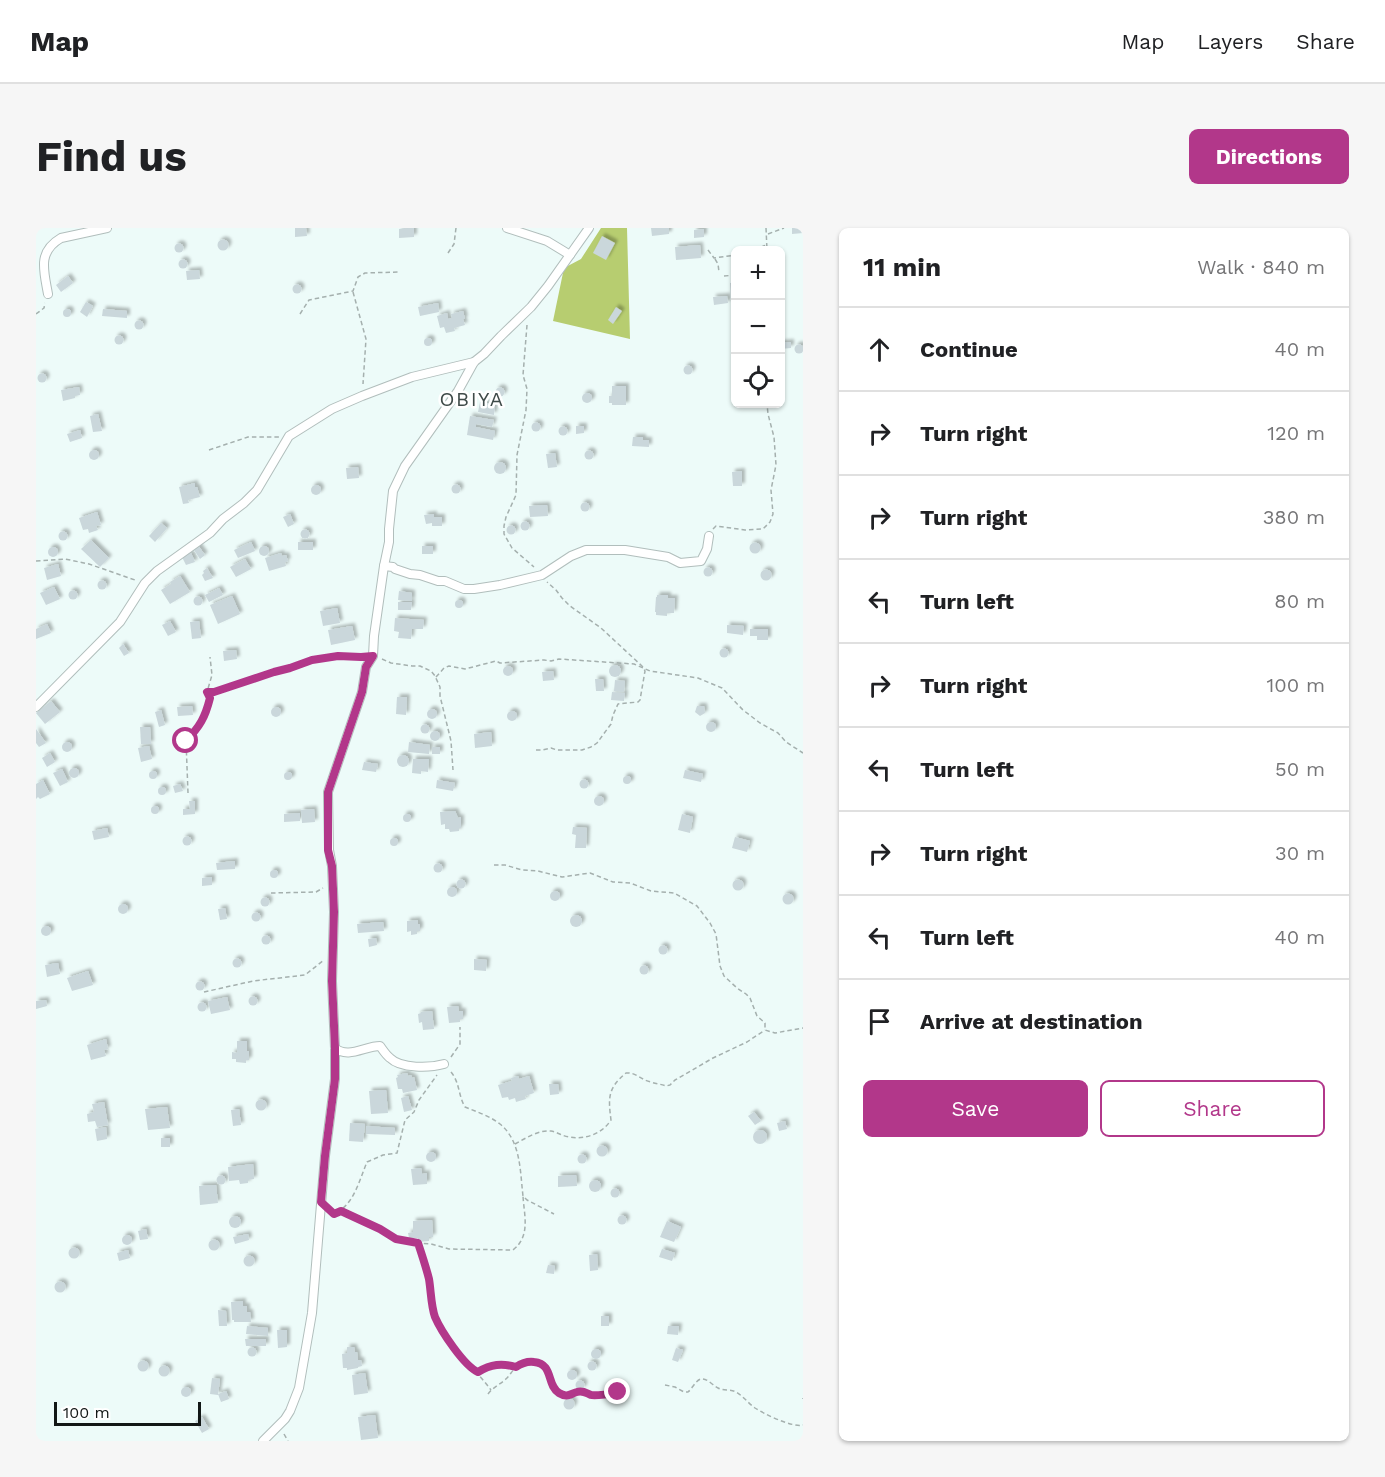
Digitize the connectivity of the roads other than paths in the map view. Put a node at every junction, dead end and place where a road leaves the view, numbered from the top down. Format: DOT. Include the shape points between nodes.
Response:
graph roads {
  1 [pos="107,228"];
  2 [pos="507,228"];
  3 [pos="589,228"];
  4 [pos="570,255"];
  5 [pos="48,294"];
  6 [pos="474,362"];
  7 [pos="709,536"];
  8 [pos="384,566"];
  9 [pos="36,707"];
  10 [pos="335,1048"];
  11 [pos="444,1064"];
  12 [pos="263,1441"];
  1 -- 5 [label="street" via="54,242 43,264"];
  2 -- 4 [label="street" via="547,241"];
  3 -- 4 [label="street"];
  4 -- 6 [label="street" via="531,307"];
  6 -- 8 [label="street" via="405,466 393,491"];
  6 -- 9 [label="street" via="412,377 362,396 332,409 289,436 257,490 210,533 157,571 120,622"];
  7 -- 8 [label="street" via="705,555 695,563 625,550 586,550 542,575 479,588 464,589"];
  8 -- 10 [label="street" via="373,656 366,667 362,692 328,792"];
  10 -- 11 [label="street" via="350,1053 380,1046 391,1060 402,1064"];
  10 -- 12 [label="street" via="312,1313 299,1388 285,1419"];
}
